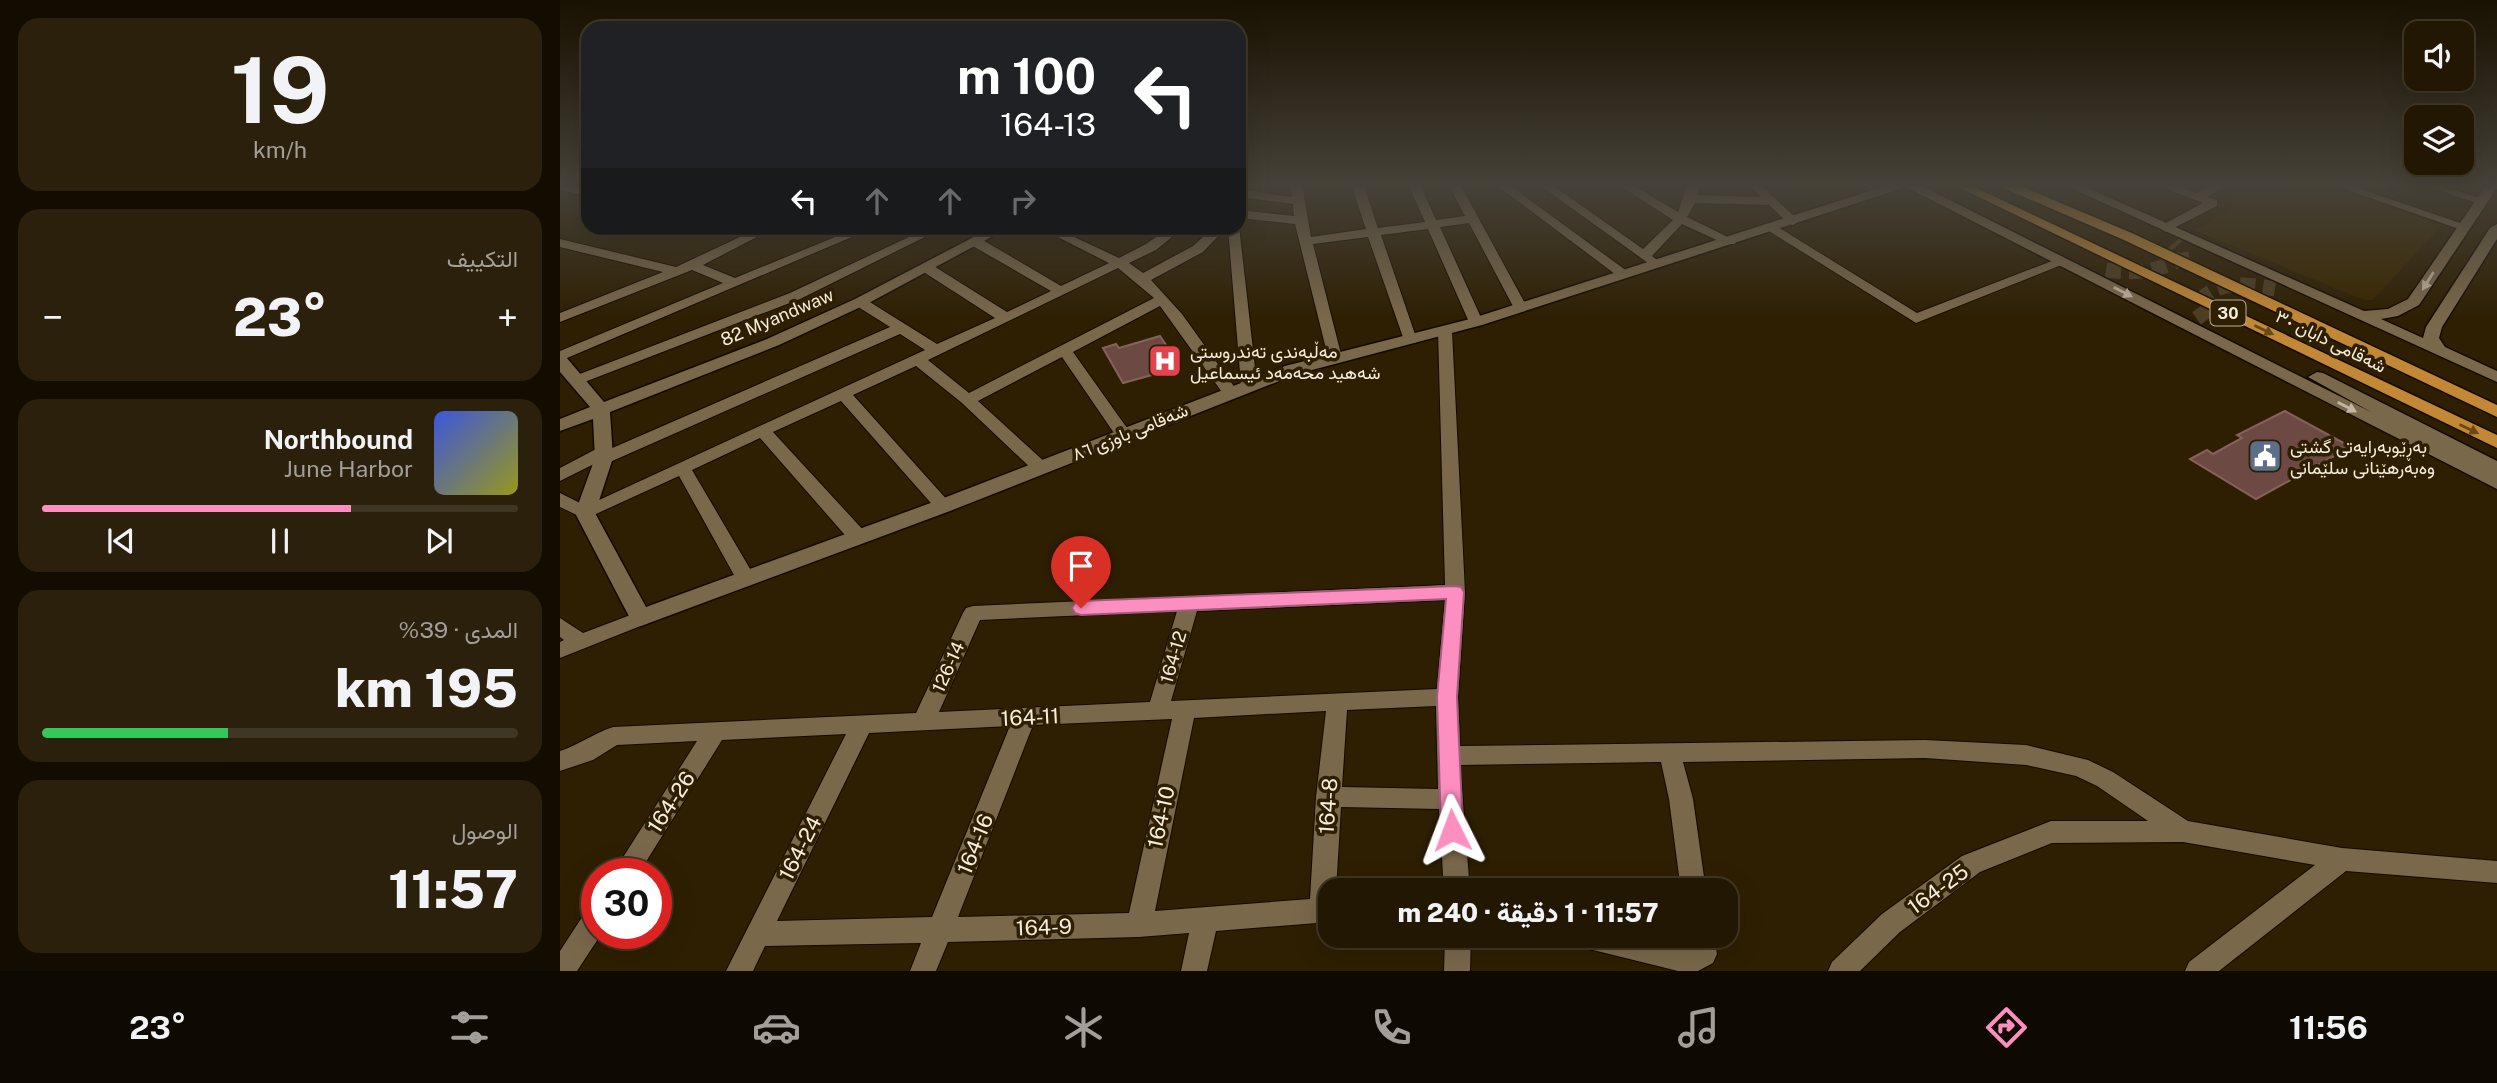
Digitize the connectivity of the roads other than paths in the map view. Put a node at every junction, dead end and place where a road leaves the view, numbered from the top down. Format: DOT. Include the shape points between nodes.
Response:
graph roads {
  1 [pos="1303,229"];
  2 [pos="1396,229"];
  3 [pos="1434,229"];
  4 [pos="1479,229"];
  5 [pos="1563,229"];
  6 [pos="1607,229"];
  7 [pos="1672,229"];
  8 [pos="1703,229"];
  9 [pos="1769,229"];
  10 [pos="1775,229"];
  11 [pos="1999,229"];
  12 [pos="2022,229"];
  13 [pos="2053,229"];
  14 [pos="2111,229"];
  15 [pos="2154,229"];
  16 [pos="2169,229"];
  17 [pos="2461,229"];
  18 [pos="2496,229"];
  19 [pos="1374,232"];
  20 [pos="752,235"];
  21 [pos="850,235"];
  22 [pos="922,235"];
  23 [pos="988,235"];
  24 [pos="1060,235"];
  25 [pos="1167,235"];
  26 [pos="1213,235"];
  27 [pos="1238,235"];
  28 [pos="1307,241"];
  29 [pos="1730,241"];
  30 [pos="976,242"];
  31 [pos="560,243"];
  32 [pos="2174,243"];
  33 [pos="2443,257"];
  34 [pos="1650,260"];
  35 [pos="2062,261"];
  36 [pos="1117,263"];
  37 [pos="692,265"];
  38 [pos="2473,266"];
  39 [pos="927,268"];
  40 [pos="2106,270"];
  41 [pos="676,271"];
  42 [pos="1624,274"];
  43 [pos="1142,279"];
  44 [pos="735,283"];
  45 [pos="2275,289"];
  46 [pos="1061,291"];
  47 [pos="1161,300"];
  48 [pos="860,302"];
  49 [pos="1520,307"];
  50 [pos="2362,316"];
  51 [pos="560,318"];
  52 [pos="1006,318"];
  53 [pos="2207,320"];
  54 [pos="1476,322"];
  55 [pos="901,328"];
  56 [pos="1445,331"];
  57 [pos="1410,340"];
  58 [pos="935,350"];
  59 [pos="2438,350"];
  60 [pos="1065,351"];
  61 [pos="1334,358"];
  62 [pos="917,359"];
  63 [pos="565,367"];
  64 [pos="2497,377"];
  65 [pos="1250,384"];
  66 [pos="2497,386"];
  67 [pos="1230,392"];
  68 [pos="843,393"];
  69 [pos="968,400"];
  70 [pos="601,409"];
  71 [pos="2497,412"];
  72 [pos="560,425"];
  73 [pos="762,430"];
  74 [pos="1124,435"];
  75 [pos="2497,442"];
  76 [pos="604,455"];
  77 [pos="682,467"];
  78 [pos="1041,468"];
  79 [pos="2497,469"];
  80 [pos="560,475"];
  81 [pos="2497,483"];
  82 [pos="560,499"];
  83 [pos="943,506"];
  84 [pos="585,513"];
  85 [pos="858,537"];
  86 [pos="746,579"];
  87 [pos="1455,592"];
  88 [pos="1189,603"];
  89 [pos="641,618"];
  90 [pos="560,626"];
  91 [pos="580,641"];
  92 [pos="560,650"];
  93 [pos="1447,697"];
  94 [pos="1337,703"];
  95 [pos="1158,710"];
  96 [pos="1185,710"];
  97 [pos="1025,717"];
  98 [pos="923,722"];
  99 [pos="862,724"];
  100 [pos="716,731"];
  101 [pos="1670,753"];
  102 [pos="1451,756"];
  103 [pos="560,761"];
  104 [pos="1328,797"];
  105 [pos="1450,799"];
  106 [pos="2183,831"];
  107 [pos="635,858"];
  108 [pos="2342,859"];
  109 [pos="2497,872"];
  110 [pos="1327,878"];
  111 [pos="1456,878"];
  112 [pos="1692,878"];
  113 [pos="1318,911"];
  114 [pos="1205,921"];
  115 [pos="1139,925"];
  116 [pos="940,930"];
  117 [pos="757,934"];
  118 [pos="581,942"];
  119 [pos="1458,948"];
  120 [pos="1641,948"];
  121 [pos="1703,948"];
  122 [pos="1690,966"];
  123 [pos="562,971"];
  124 [pos="722,971"];
  125 [pos="739,971"];
  126 [pos="923,971"];
  127 [pos="1194,971"];
  128 [pos="1457,971"];
  129 [pos="1841,971"];
  130 [pos="2199,971"];
  1 -- 28 [label="street"];
  2 -- 19 [label="street"];
  3 -- 54 [label="street"];
  4 -- 49 [label="street"];
  5 -- 42 [label="street"];
  6 -- 34 [label="street"];
  7 -- 34 [label="street"];
  8 -- 29 [label="street"];
  9 -- 29 [label="street, شەقامی باوزی ٨٦"];
  10 -- 35 [label="street" via="1916,319"];
  11 -- 35 [label="street"];
  12 -- 40 [label="street"];
  13 -- 75 [label="main road, شەقامی دابان ٣٠ / 30, one-way"];
  14 -- 71 [label="main road, شەقامی دابان ٣٠ / 30"];
  15 -- 32 [label="street"];
  16 -- 50 [label="street"];
  17 -- 33 [label="street"];
  18 -- 38 [label="street"];
  19 -- 28 [label="street"];
  19 -- 57 [label="street"];
  20 -- 37 [label="street"];
  21 -- 44 [label="street"];
  22 -- 63 [label="street" via="795,296"];
  23 -- 30 [label="street, 82 Myandwaw"];
  24 -- 36 [label="street"];
  25 -- 36 [label="street"];
  26 -- 43 [label="street" via="1198,249"];
  27 -- 65 [label="street"];
  28 -- 61 [label="street"];
  29 -- 34 [label="street, شەقامی باوزی ٨٦"];
  30 -- 39 [label="street, 82 Myandwaw"];
  30 -- 46 [label="street"];
  31 -- 41 [label="street"];
  33 -- 38 [label="street"];
  33 -- 50 [label="street, one-way" via="2414,302 2392,313"];
  34 -- 42 [label="street, شەقامی باوزی ٨٦"];
  35 -- 81 [label="street, one-way"];
  36 -- 43 [label="street"];
  36 -- 46 [label="street"];
  37 -- 41 [label="street"];
  37 -- 44 [label="street"];
  38 -- 59 [label="street" via="2434,327 2431,338"];
  39 -- 48 [label="street, 82 Myandwaw"];
  39 -- 52 [label="street"];
  41 -- 51 [label="street"];
  42 -- 49 [label="street, شەقامی باوزی ٨٦"];
  43 -- 47 [label="street"];
  44 -- 63 [label="street"];
  45 -- 66 [label="street" via="2316,303"];
  46 -- 52 [label="street"];
  47 -- 60 [label="street"];
  47 -- 67 [label="street"];
  48 -- 55 [label="street"];
  48 -- 70 [label="street, 82 Myandwaw" via="773,342"];
  49 -- 54 [label="street, شەقامی باوزی ٨٦"];
  50 -- 59 [label="street"];
  52 -- 58 [label="street"];
  53 -- 79 [label="street"];
  54 -- 56 [label="street, شەقامی باوزی ٨٦"];
  55 -- 58 [label="street"];
  55 -- 76 [label="street"];
  56 -- 57 [label="street, شەقامی باوزی ٨٦"];
  56 -- 87 [label="street"];
  57 -- 61 [label="street, شەقامی باوزی ٨٦"];
  58 -- 62 [label="street"];
  59 -- 64 [label="street"];
  60 -- 69 [label="street"];
  60 -- 74 [label="street"];
  61 -- 65 [label="street, شەقامی باوزی ٨٦"];
  62 -- 68 [label="street"];
  62 -- 69 [label="street"];
  63 -- 70 [label="street"];
  65 -- 67 [label="street, شەقامی باوزی ٨٦"];
  67 -- 74 [label="street, شەقامی باوزی ٨٦"];
  68 -- 73 [label="street"];
  68 -- 83 [label="street"];
  69 -- 78 [label="street"];
  70 -- 72 [label="street, 82 Myandwaw"];
  70 -- 76 [label="street"];
  73 -- 77 [label="street"];
  73 -- 85 [label="street"];
  74 -- 78 [label="street, شەقامی باوزی ٨٦"];
  76 -- 80 [label="street"];
  76 -- 84 [label="street"];
  77 -- 84 [label="street"];
  77 -- 86 [label="street"];
  78 -- 83 [label="street, شەقامی باوزی ٨٦"];
  82 -- 84 [label="street"];
  83 -- 85 [label="street, شەقامی باوزی ٨٦"];
  84 -- 89 [label="street"];
  85 -- 86 [label="street, شەقامی باوزی ٨٦"];
  86 -- 89 [label="street, شەقامی باوزی ٨٦"];
  87 -- 88 [label="street"];
  87 -- 93 [label="street"];
  88 -- 95 [label="street, 164-12"];
  88 -- 98 [label="street, 126-14" via="973,613"];
  89 -- 91 [label="street"];
  90 -- 91 [label="street"];
  91 -- 92 [label="street"];
  93 -- 94 [label="street, 164-11"];
  93 -- 102 [label="street"];
  94 -- 96 [label="street, 164-11"];
  94 -- 104 [label="street, 164-8"];
  95 -- 96 [label="street, 164-11"];
  95 -- 97 [label="street, 164-11"];
  96 -- 115 [label="street, 164-10"];
  97 -- 98 [label="street, 164-11"];
  97 -- 116 [label="street, 164-16"];
  98 -- 99 [label="street, 164-11"];
  99 -- 100 [label="street, 164-11"];
  99 -- 117 [label="street, 164-24"];
  100 -- 103 [label="street, 164-11" via="613,736"];
  100 -- 107 [label="street, 164-26"];
  101 -- 102 [label="street"];
  101 -- 106 [label="street" via="1924,749 2026,755 2080,767 2105,779"];
  101 -- 112 [label="street"];
  102 -- 105 [label="street"];
  104 -- 105 [label="street"];
  104 -- 110 [label="street, 164-8"];
  105 -- 111 [label="street"];
  106 -- 108 [label="street"];
  106 -- 129 [label="street, 164-25" via="2051,832 1971,864 1891,923"];
  108 -- 109 [label="street"];
  108 -- 130 [label="street"];
  113 -- 114 [label="street, 164-9"];
  114 -- 115 [label="street, 164-9"];
  114 -- 127 [label="street"];
  115 -- 116 [label="street, 164-9"];
  116 -- 117 [label="street, 164-9"];
  116 -- 126 [label="street, 164-16"];
  117 -- 125 [label="street, 164-24"];
  118 -- 123 [label="street"];
  119 -- 128 [label="street"];
  120 -- 122 [label="street" via="1663,951"];
  121 -- 122 [label="street" via="1704,954"];
  124 -- 125 [label="street"];
}
